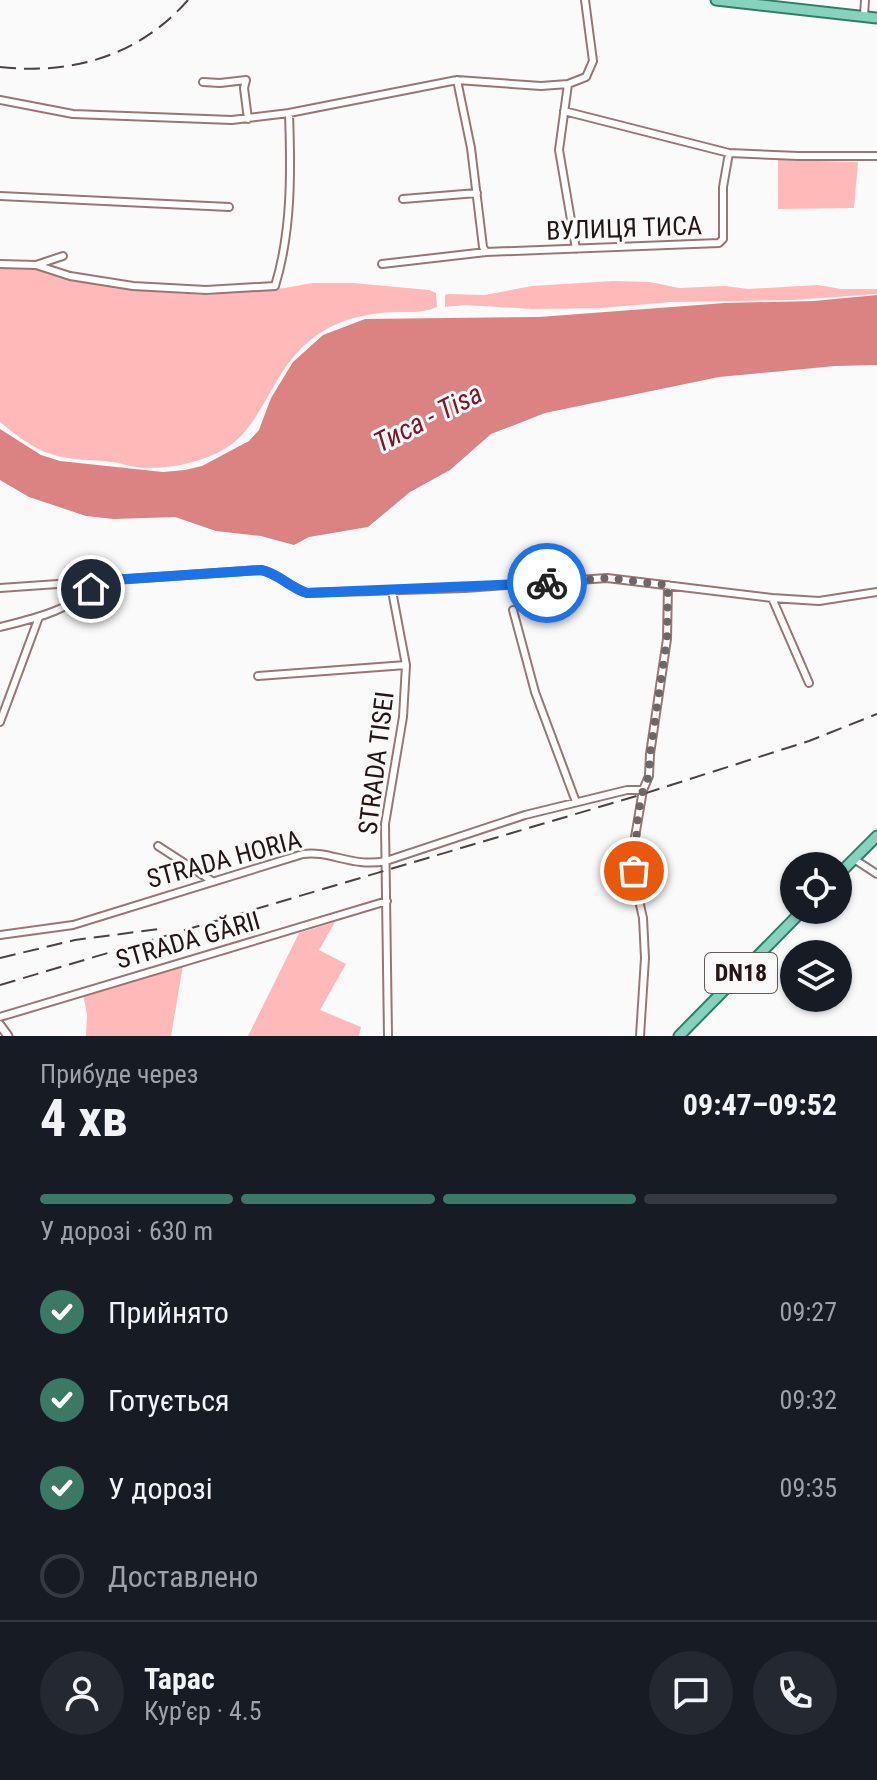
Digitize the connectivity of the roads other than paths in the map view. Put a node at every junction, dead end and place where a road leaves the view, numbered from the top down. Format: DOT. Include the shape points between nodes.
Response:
graph roads {
  1 [pos="585,0"];
  2 [pos="716,0"];
  3 [pos="865,0"];
  4 [pos="748,2"];
  5 [pos="864,16"];
  6 [pos="877,18"];
  7 [pos="457,80"];
  8 [pos="203,82"];
  9 [pos="568,84"];
  10 [pos="0,100"];
  11 [pos="564,111"];
  12 [pos="289,113"];
  13 [pos="248,119"];
  14 [pos="729,153"];
  15 [pos="877,156"];
  16 [pos="477,193"];
  17 [pos="0,196"];
  18 [pos="403,199"];
  19 [pos="229,207"];
  20 [pos="576,249"];
  21 [pos="486,252"];
  22 [pos="63,256"];
  23 [pos="0,264"];
  24 [pos="382,264"];
  25 [pos="36,265"];
  26 [pos="96,581"];
  27 [pos="63,584"];
  28 [pos="668,585"];
  29 [pos="0,588"];
  30 [pos="392,591"];
  31 [pos="877,592"];
  32 [pos="772,598"];
  33 [pos="73,602"];
  34 [pos="513,610"];
  35 [pos="39,617"];
  36 [pos="0,627"];
  37 [pos="406,665"];
  38 [pos="258,676"];
  39 [pos="809,683"];
  40 [pos="0,722"];
  41 [pos="643,790"];
  42 [pos="576,802"];
  43 [pos="877,836"];
  44 [pos="158,846"];
  45 [pos="854,859"];
  46 [pos="386,861"];
  47 [pos="877,874"];
  48 [pos="212,881"];
  49 [pos="387,901"];
  50 [pos="789,924"];
  51 [pos="0,935"];
  52 [pos="0,1017"];
  53 [pos="0,1025"];
  54 [pos="8,1036"];
  55 [pos="388,1036"];
  56 [pos="640,1036"];
  57 [pos="679,1036"];
  1 -- 9 [label="street" via="593,61 586,77"];
  2 -- 4 [label="main road"];
  3 -- 5 [label="street"];
  4 -- 5 [label="main road"];
  5 -- 6 [label="main road"];
  7 -- 9 [label="street"];
  7 -- 12 [label="street"];
  7 -- 16 [label="street"];
  8 -- 13 [label="street" via="246,80"];
  9 -- 11 [label="street"];
  10 -- 13 [label="street" via="73,114"];
  11 -- 14 [label="street"];
  11 -- 20 [label="street" via="559,150"];
  12 -- 13 [label="street"];
  12 -- 25 [label="street" via="290,186 275,286 147,287 70,276"];
  14 -- 15 [label="street"];
  14 -- 20 [label="street, ВУЛИЦЯ ТИСА" via="719,243"];
  16 -- 18 [label="street"];
  16 -- 21 [label="street"];
  17 -- 19 [label="street"];
  20 -- 21 [label="street, ВУЛИЦЯ ТИСА"];
  21 -- 24 [label="street, ВУЛИЦЯ ТИСА"];
  22 -- 25 [label="street"];
  23 -- 25 [label="street"];
  26 -- 27 [label="street"];
  26 -- 30 [label="street" via="264,570 307,593"];
  26 -- 33 [label="street"];
  27 -- 29 [label="street"];
  27 -- 33 [label="street" via="70,587"];
  28 -- 30 [label="street" via="607,578"];
  28 -- 32 [label="street"];
  28 -- 41 [label="street" via="667,639"];
  30 -- 37 [label="street, STRADA TISEI"];
  31 -- 32 [label="street" via="829,601"];
  32 -- 39 [label="street"];
  33 -- 35 [label="street"];
  34 -- 42 [label="street" via="535,692"];
  35 -- 36 [label="street"];
  35 -- 40 [label="street"];
  37 -- 38 [label="street"];
  37 -- 46 [label="street, STRADA TISEI" via="387,807"];
  41 -- 42 [label="street, STRADA HORIA"];
  41 -- 56 [label="street" via="634,857 645,958"];
  42 -- 46 [label="street, STRADA HORIA"];
  43 -- 45 [label="main road"];
  44 -- 48 [label="street"];
  45 -- 47 [label="street"];
  46 -- 48 [label="street, STRADA HORIA" via="354,863 308,853"];
  46 -- 49 [label="street, STRADA TISEI"];
  48 -- 51 [label="street, STRADA HORIA" via="73,925"];
  49 -- 52 [label="street, STRADA GĂRII"];
  49 -- 55 [label="street, STRADA TISEI"];
  50 -- 57 [label="main road, DN18"];
  53 -- 54 [label="street"];
}
